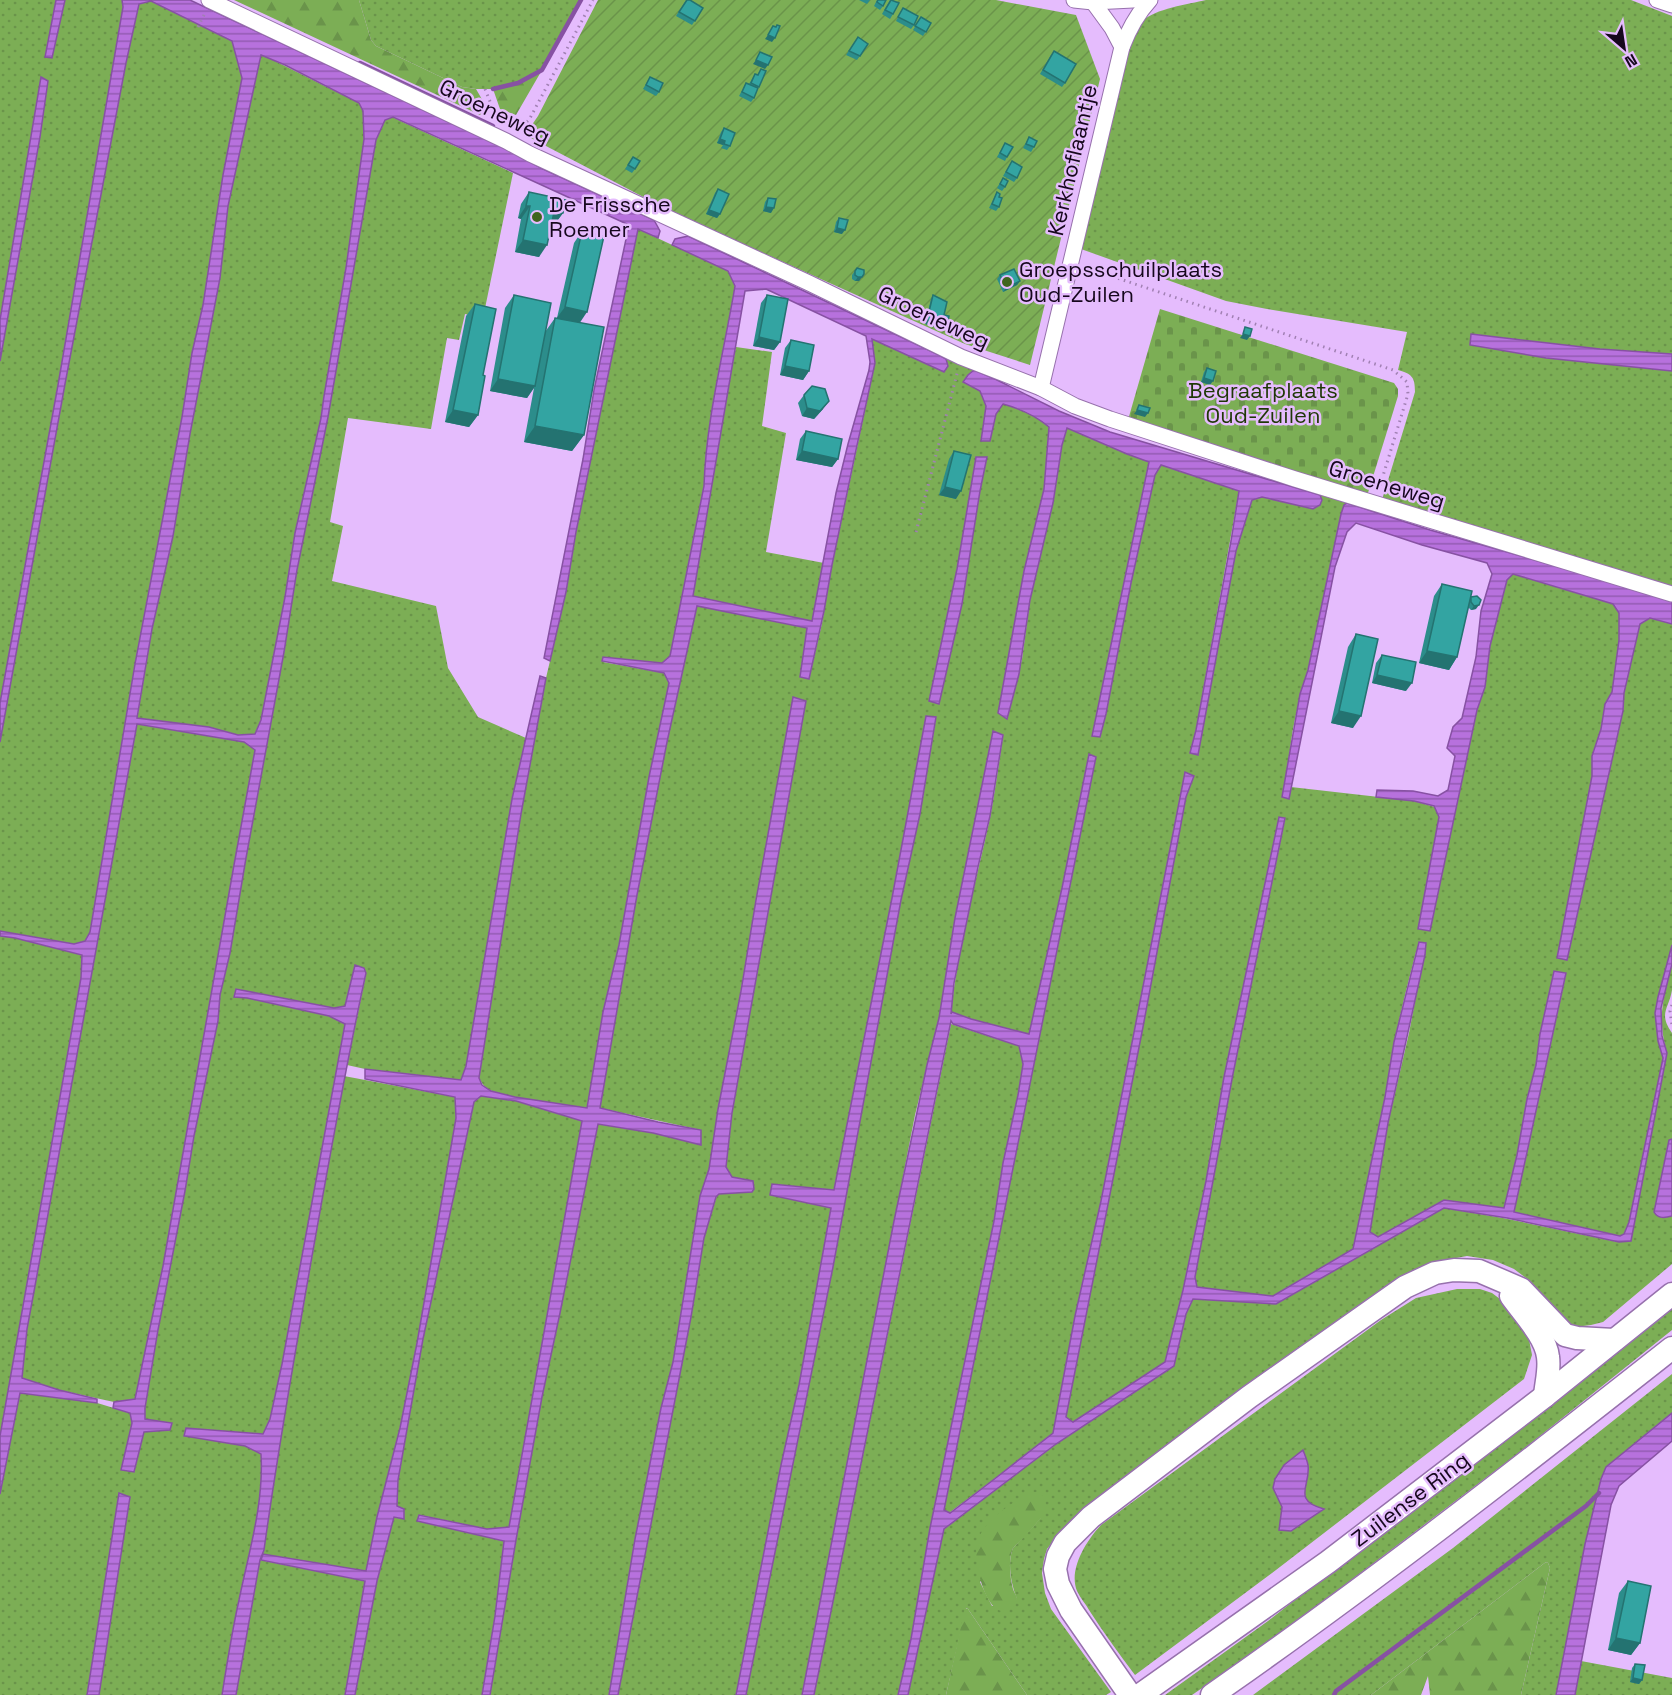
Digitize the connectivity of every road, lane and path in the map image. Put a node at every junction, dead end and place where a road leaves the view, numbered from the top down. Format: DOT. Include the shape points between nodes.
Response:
graph roads {
  1 [pos="209,0"];
  2 [pos="593,0"];
  3 [pos="1074,0"];
  4 [pos="1133,0"];
  5 [pos="1150,0"];
  6 [pos="1657,0"];
  7 [pos="1093,2"];
  8 [pos="1672,6"];
  9 [pos="1122,47"];
  10 [pos="485,89"];
  11 [pos="506,141"];
  12 [pos="1071,262"];
  13 [pos="961,357"];
  14 [pos="1041,388"];
  15 [pos="1374,504"];
  16 [pos="916,532"];
  17 [pos="1672,594"];
  18 [pos="1672,1005"];
  19 [pos="1672,1025"];
  20 [pos="1494,1277"];
  21 [pos="1672,1294"];
  22 [pos="1614,1341"];
  23 [pos="1672,1348"];
  24 [pos="1545,1396"];
  25 [pos="1130,1695"];
  26 [pos="1140,1695"];
  27 [pos="1212,1695"];
  1 -- 11 [label="street, Groeneweg"];
  2 -- 11 [label="path" via="529,120"];
  3 -- 7 [label="street"];
  4 -- 7 [label="street"];
  5 -- 9 [label="street, Kerkhoflaantje" via="1131,24"];
  6 -- 8 [label="street"];
  7 -- 9 [label="street"];
  9 -- 12 [label="street, Kerkhoflaantje"];
  10 -- 11 [label="path"];
  11 -- 13 [label="street, Groeneweg"];
  12 -- 14 [label="street, Kerkhoflaantje"];
  12 -- 15 [label="path" via="1393,370 1407,382 1408,394"];
  13 -- 14 [label="street, Groeneweg"];
  13 -- 16 [label="path"];
  14 -- 15 [label="street, Groeneweg" via="1110,419"];
  15 -- 17 [label="street, Groeneweg"];
  18 -- 19 [label="path"];
  20 -- 22 [label="main road" via="1521,1289 1565,1335"];
  20 -- 24 [label="main road" via="1544,1343 1549,1364"];
  20 -- 25 [label="main road" via="1479,1271 1455,1270 1435,1273 1405,1287 1249,1397 1091,1517 1065,1543 1055,1569 1058,1584 1071,1610"];
  21 -- 22 [label="main road, Zuilense Ring"];
  22 -- 24 [label="main road, Zuilense Ring"];
  23 -- 27 [label="main road, Zuilense Ring" via="1464,1510"];
  24 -- 26 [label="main road, Zuilense Ring" via="1328,1562"];
}
